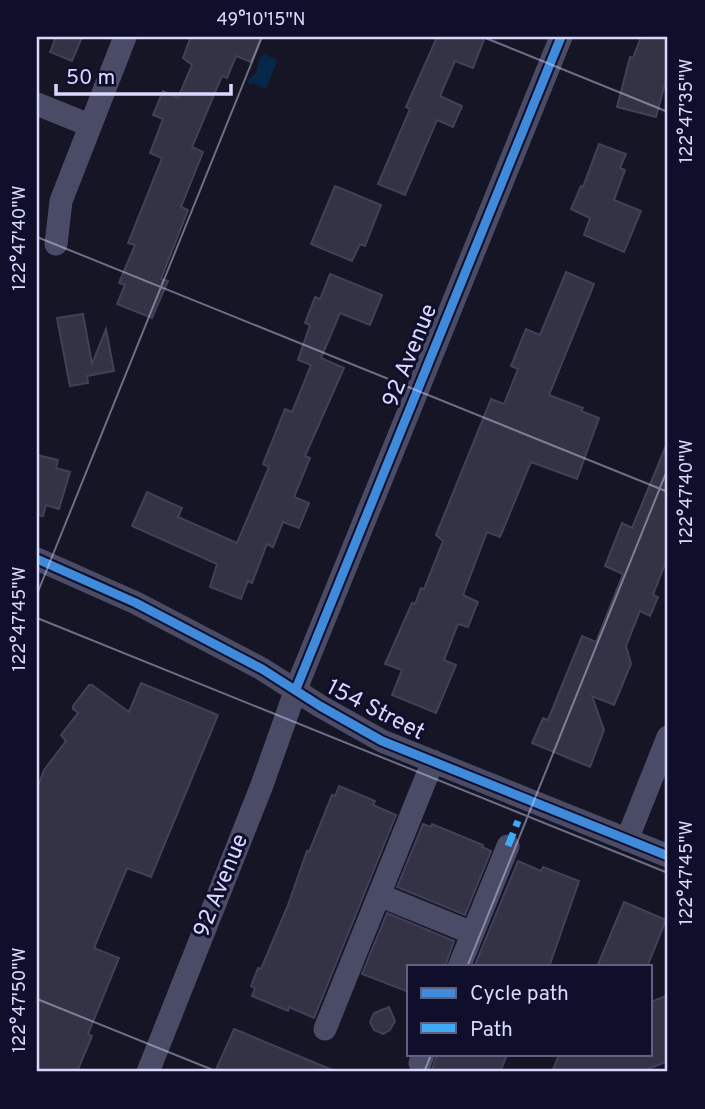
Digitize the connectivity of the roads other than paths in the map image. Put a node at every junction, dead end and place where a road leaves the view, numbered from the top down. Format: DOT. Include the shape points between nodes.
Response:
graph roads {
  1 [pos="125,37"];
  2 [pos="561,37"];
  3 [pos="37,104"];
  4 [pos="89,125"];
  5 [pos="56,244"];
  6 [pos="37,559"];
  7 [pos="296,689"];
  8 [pos="668,737"];
  9 [pos="433,761"];
  10 [pos="626,839"];
  11 [pos="508,846"];
  12 [pos="668,856"];
  13 [pos="379,895"];
  14 [pos="472,933"];
  15 [pos="460,965"];
  16 [pos="325,1029"];
  17 [pos="148,1072"];
  1 -- 4 [label="street"];
  2 -- 7 [label="street, 92 Avenue"];
  3 -- 4 [label="street"];
  4 -- 5 [label="street" via="61,201"];
  6 -- 7 [label="street, 154 Street" via="136,603"];
  7 -- 9 [label="street, 154 Street" via="382,741"];
  7 -- 17 [label="street, 92 Avenue"];
  8 -- 10 [label="street"];
  9 -- 10 [label="street, 154 Street"];
  9 -- 13 [label="street"];
  10 -- 12 [label="street, 154 Street"];
  11 -- 14 [label="street"];
  13 -- 14 [label="street"];
  13 -- 16 [label="street"];
  14 -- 15 [label="street"];
}
